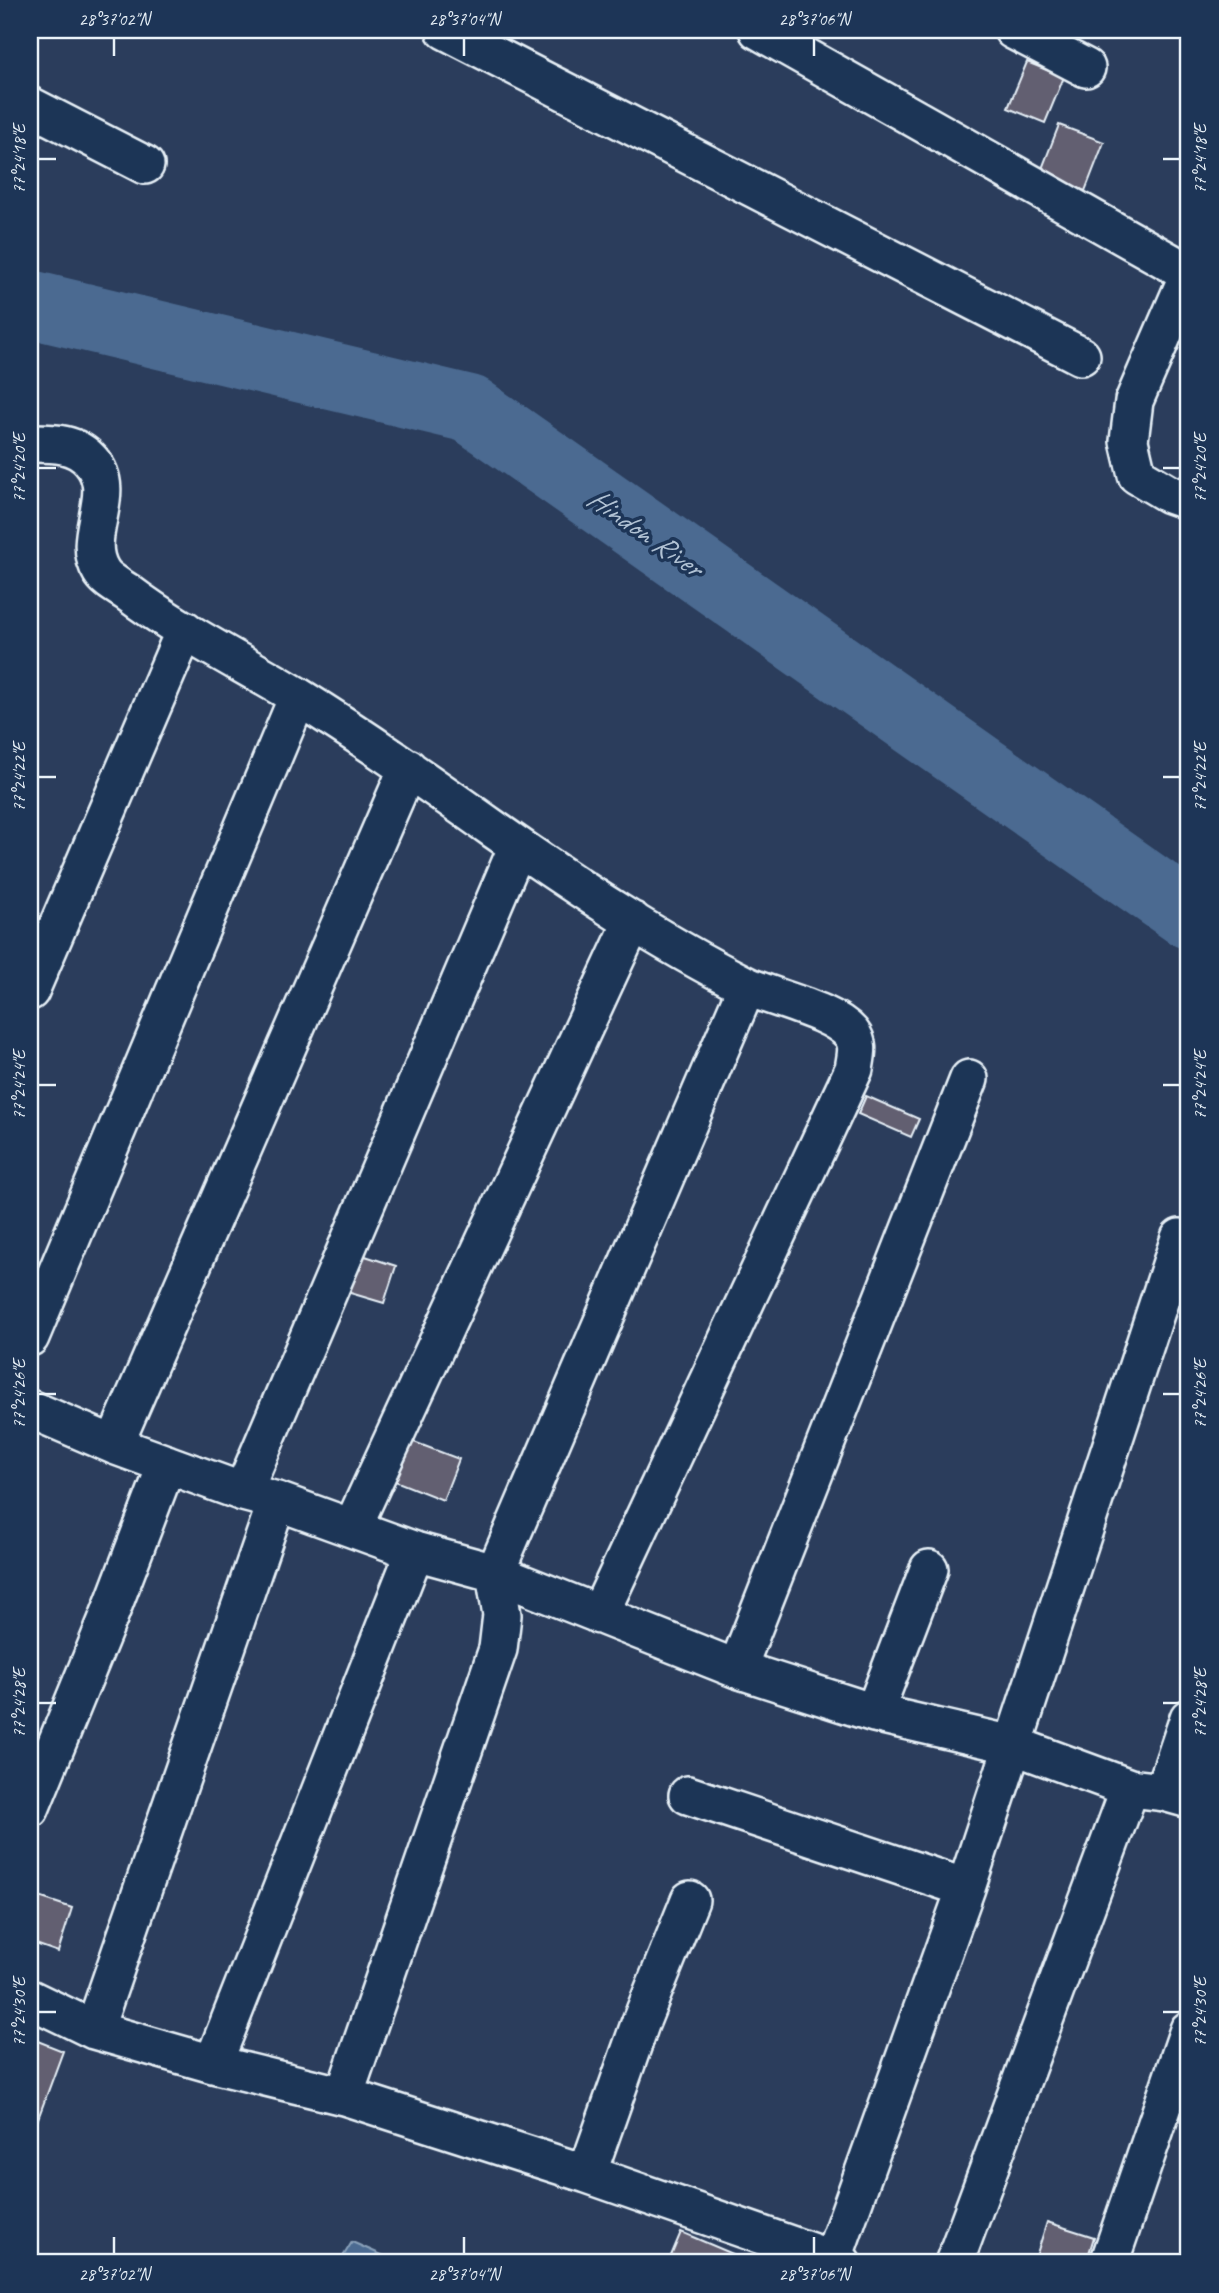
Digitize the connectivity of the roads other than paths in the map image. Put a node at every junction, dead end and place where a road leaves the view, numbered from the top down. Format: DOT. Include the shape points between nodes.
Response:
graph roads {
  1 [pos="445,30"];
  2 [pos="758,30"];
  3 [pos="1013,30"];
  4 [pos="1086,68"];
  5 [pos="30,106"];
  6 [pos="145,165"];
  7 [pos="1189,273"];
  8 [pos="1081,356"];
  9 [pos="30,443"];
  10 [pos="1189,501"];
  11 [pos="185,630"];
  12 [pos="298,697"];
  13 [pos="408,768"];
  14 [pos="518,846"];
  15 [pos="633,921"];
  16 [pos="747,986"];
  17 [pos="30,991"];
  18 [pos="969,1079"];
  19 [pos="1180,1238"];
  20 [pos="30,1337"];
  21 [pos="32,1415"];
  22 [pos="114,1445"];
  23 [pos="167,1464"];
  24 [pos="260,1497"];
  25 [pos="352,1528"];
  26 [pos="415,1551"];
  27 [pos="929,1569"];
  28 [pos="495,1573"];
  29 [pos="599,1615"];
  30 [pos="737,1669"];
  31 [pos="874,1713"];
  32 [pos="1189,1717"];
  33 [pos="1013,1745"];
  34 [pos="1161,1793"];
  35 [pos="688,1795"];
  36 [pos="30,1809"];
  37 [pos="966,1888"];
  38 [pos="690,1900"];
  39 [pos="30,1999"];
  40 [pos="94,2030"];
  41 [pos="1189,2030"];
  42 [pos="213,2064"];
  43 [pos="344,2096"];
  44 [pos="587,2174"];
  45 [pos="837,2262"];
  46 [pos="954,2263"];
  47 [pos="1109,2263"];
  1 -- 8 [label="street"];
  2 -- 7 [label="street"];
  3 -- 4 [label="street"];
  5 -- 6 [label="street"];
  7 -- 10 [label="street" via="1134,401 1129,441 1137,475"];
  9 -- 11 [label="street" via="61,444 84,453 100,471 102,497 93,541 103,575"];
  11 -- 12 [label="street"];
  11 -- 17 [label="street"];
  12 -- 13 [label="street"];
  12 -- 20 [label="street"];
  13 -- 14 [label="street"];
  13 -- 22 [label="street"];
  14 -- 15 [label="street"];
  14 -- 24 [label="street"];
  15 -- 16 [label="street"];
  15 -- 25 [label="street"];
  16 -- 28 [label="street"];
  16 -- 29 [label="street" via="835,1020 851,1033 858,1047 854,1069"];
  18 -- 30 [label="street"];
  19 -- 33 [label="street"];
  21 -- 22 [label="street"];
  22 -- 23 [label="street"];
  23 -- 24 [label="street"];
  23 -- 36 [label="street"];
  24 -- 25 [label="street"];
  24 -- 40 [label="street"];
  25 -- 26 [label="street"];
  26 -- 28 [label="street"];
  26 -- 42 [label="street"];
  27 -- 31 [label="street"];
  28 -- 29 [label="street"];
  28 -- 43 [label="street" via="502,1615 498,1649"];
  29 -- 30 [label="street"];
  30 -- 31 [label="street"];
  31 -- 33 [label="street"];
  32 -- 34 [label="street"];
  33 -- 34 [label="street"];
  33 -- 37 [label="street"];
  34 -- 46 [label="street"];
  35 -- 37 [label="street"];
  37 -- 45 [label="street"];
  38 -- 44 [label="street"];
  39 -- 40 [label="street"];
  40 -- 42 [label="street"];
  41 -- 47 [label="street"];
  42 -- 43 [label="street"];
  43 -- 44 [label="street"];
  44 -- 45 [label="street"];
}
